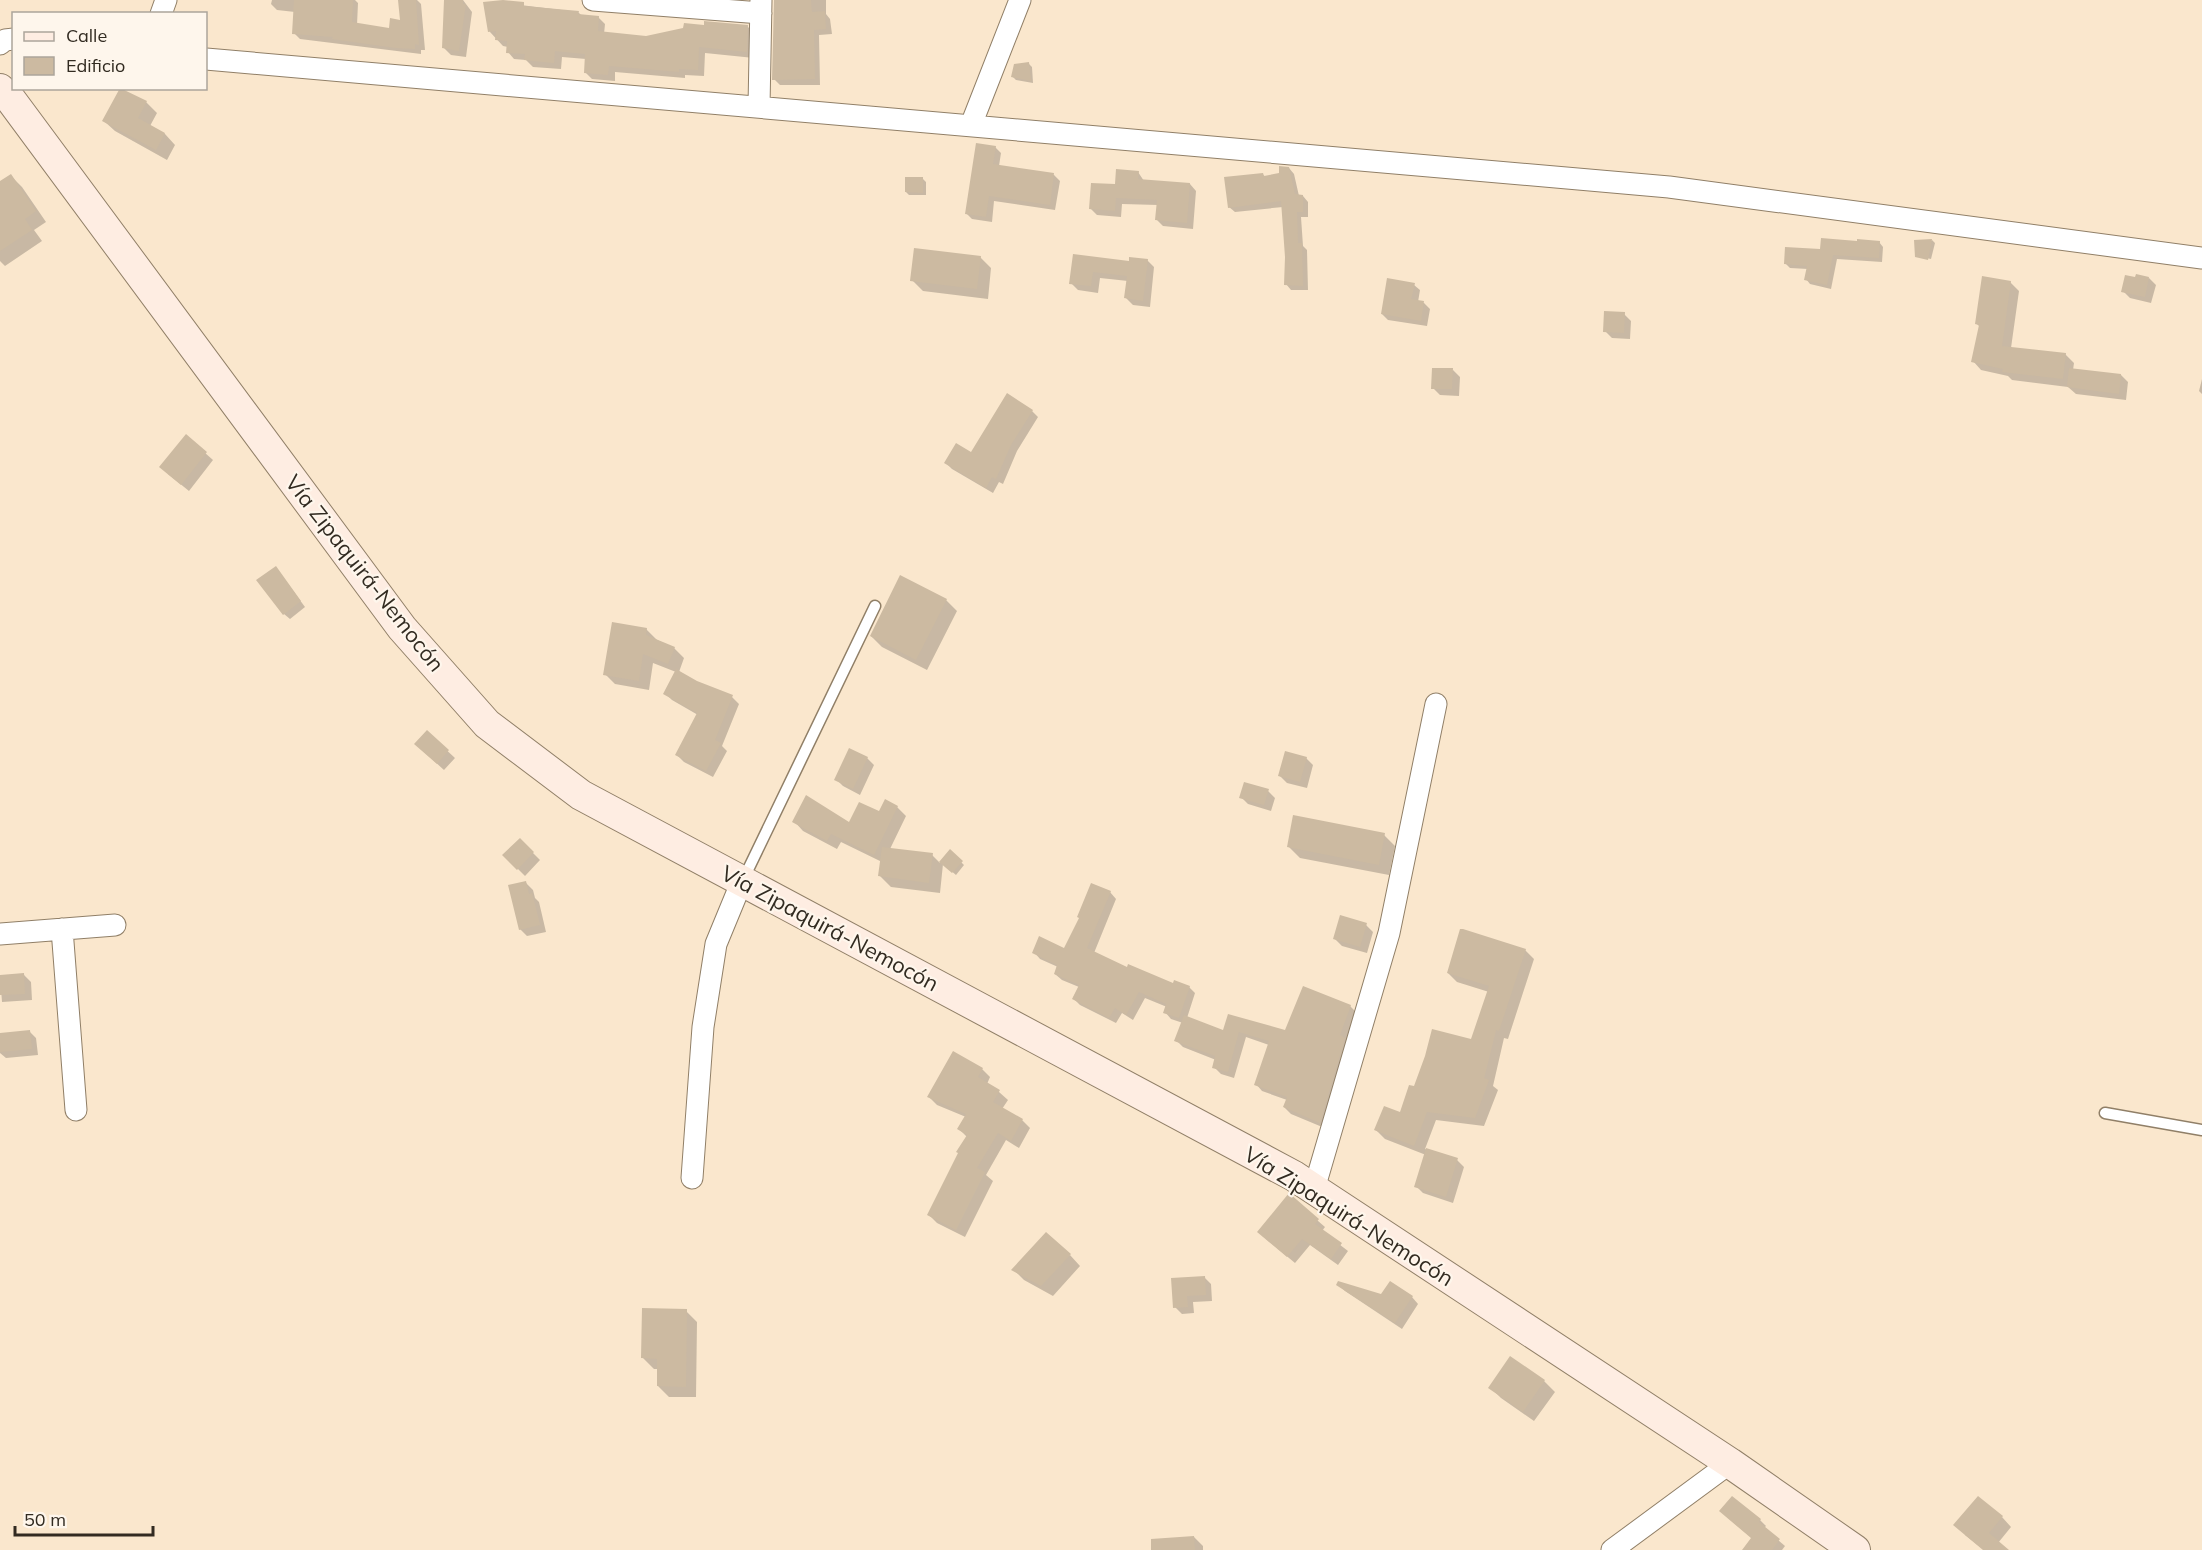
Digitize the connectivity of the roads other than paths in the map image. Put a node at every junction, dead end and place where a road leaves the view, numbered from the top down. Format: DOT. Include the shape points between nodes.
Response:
graph roads {
  1 [pos="593,0"];
  2 [pos="1020,0"];
  3 [pos="622,1"];
  4 [pos="761,7"];
  5 [pos="207,58"];
  6 [pos="0,89"];
  7 [pos="759,107"];
  8 [pos="971,125"];
  9 [pos="2202,258"];
  10 [pos="875,606"];
  11 [pos="1436,704"];
  12 [pos="742,881"];
  13 [pos="115,925"];
  14 [pos="62,929"];
  15 [pos="0,934"];
  16 [pos="76,1110"];
  17 [pos="2105,1113"];
  18 [pos="2202,1130"];
  19 [pos="692,1178"];
  20 [pos="1314,1189"];
  21 [pos="1730,1463"];
  22 [pos="1612,1550"];
  23 [pos="1855,1550"];
  1 -- 3 [label="street"];
  2 -- 8 [label="street"];
  3 -- 4 [label="street"];
  4 -- 7 [label="street"];
  5 -- 7 [label="street"];
  6 -- 12 [label="main road, Vía Zipaquirá-Nemocón" via="402,628 487,724 581,795"];
  7 -- 8 [label="street"];
  8 -- 9 [label="street" via="1669,187"];
  10 -- 12 [label="lane"];
  11 -- 20 [label="street" via="1389,933"];
  12 -- 19 [label="street" via="716,944 703,1027"];
  12 -- 20 [label="main road, Vía Zipaquirá-Nemocón"];
  13 -- 14 [label="street"];
  14 -- 15 [label="street"];
  14 -- 16 [label="street"];
  17 -- 18 [label="lane"];
  20 -- 21 [label="main road, Vía Zipaquirá-Nemocón"];
  21 -- 22 [label="street"];
  21 -- 23 [label="main road, Vía Zipaquirá-Nemocón"];
}
